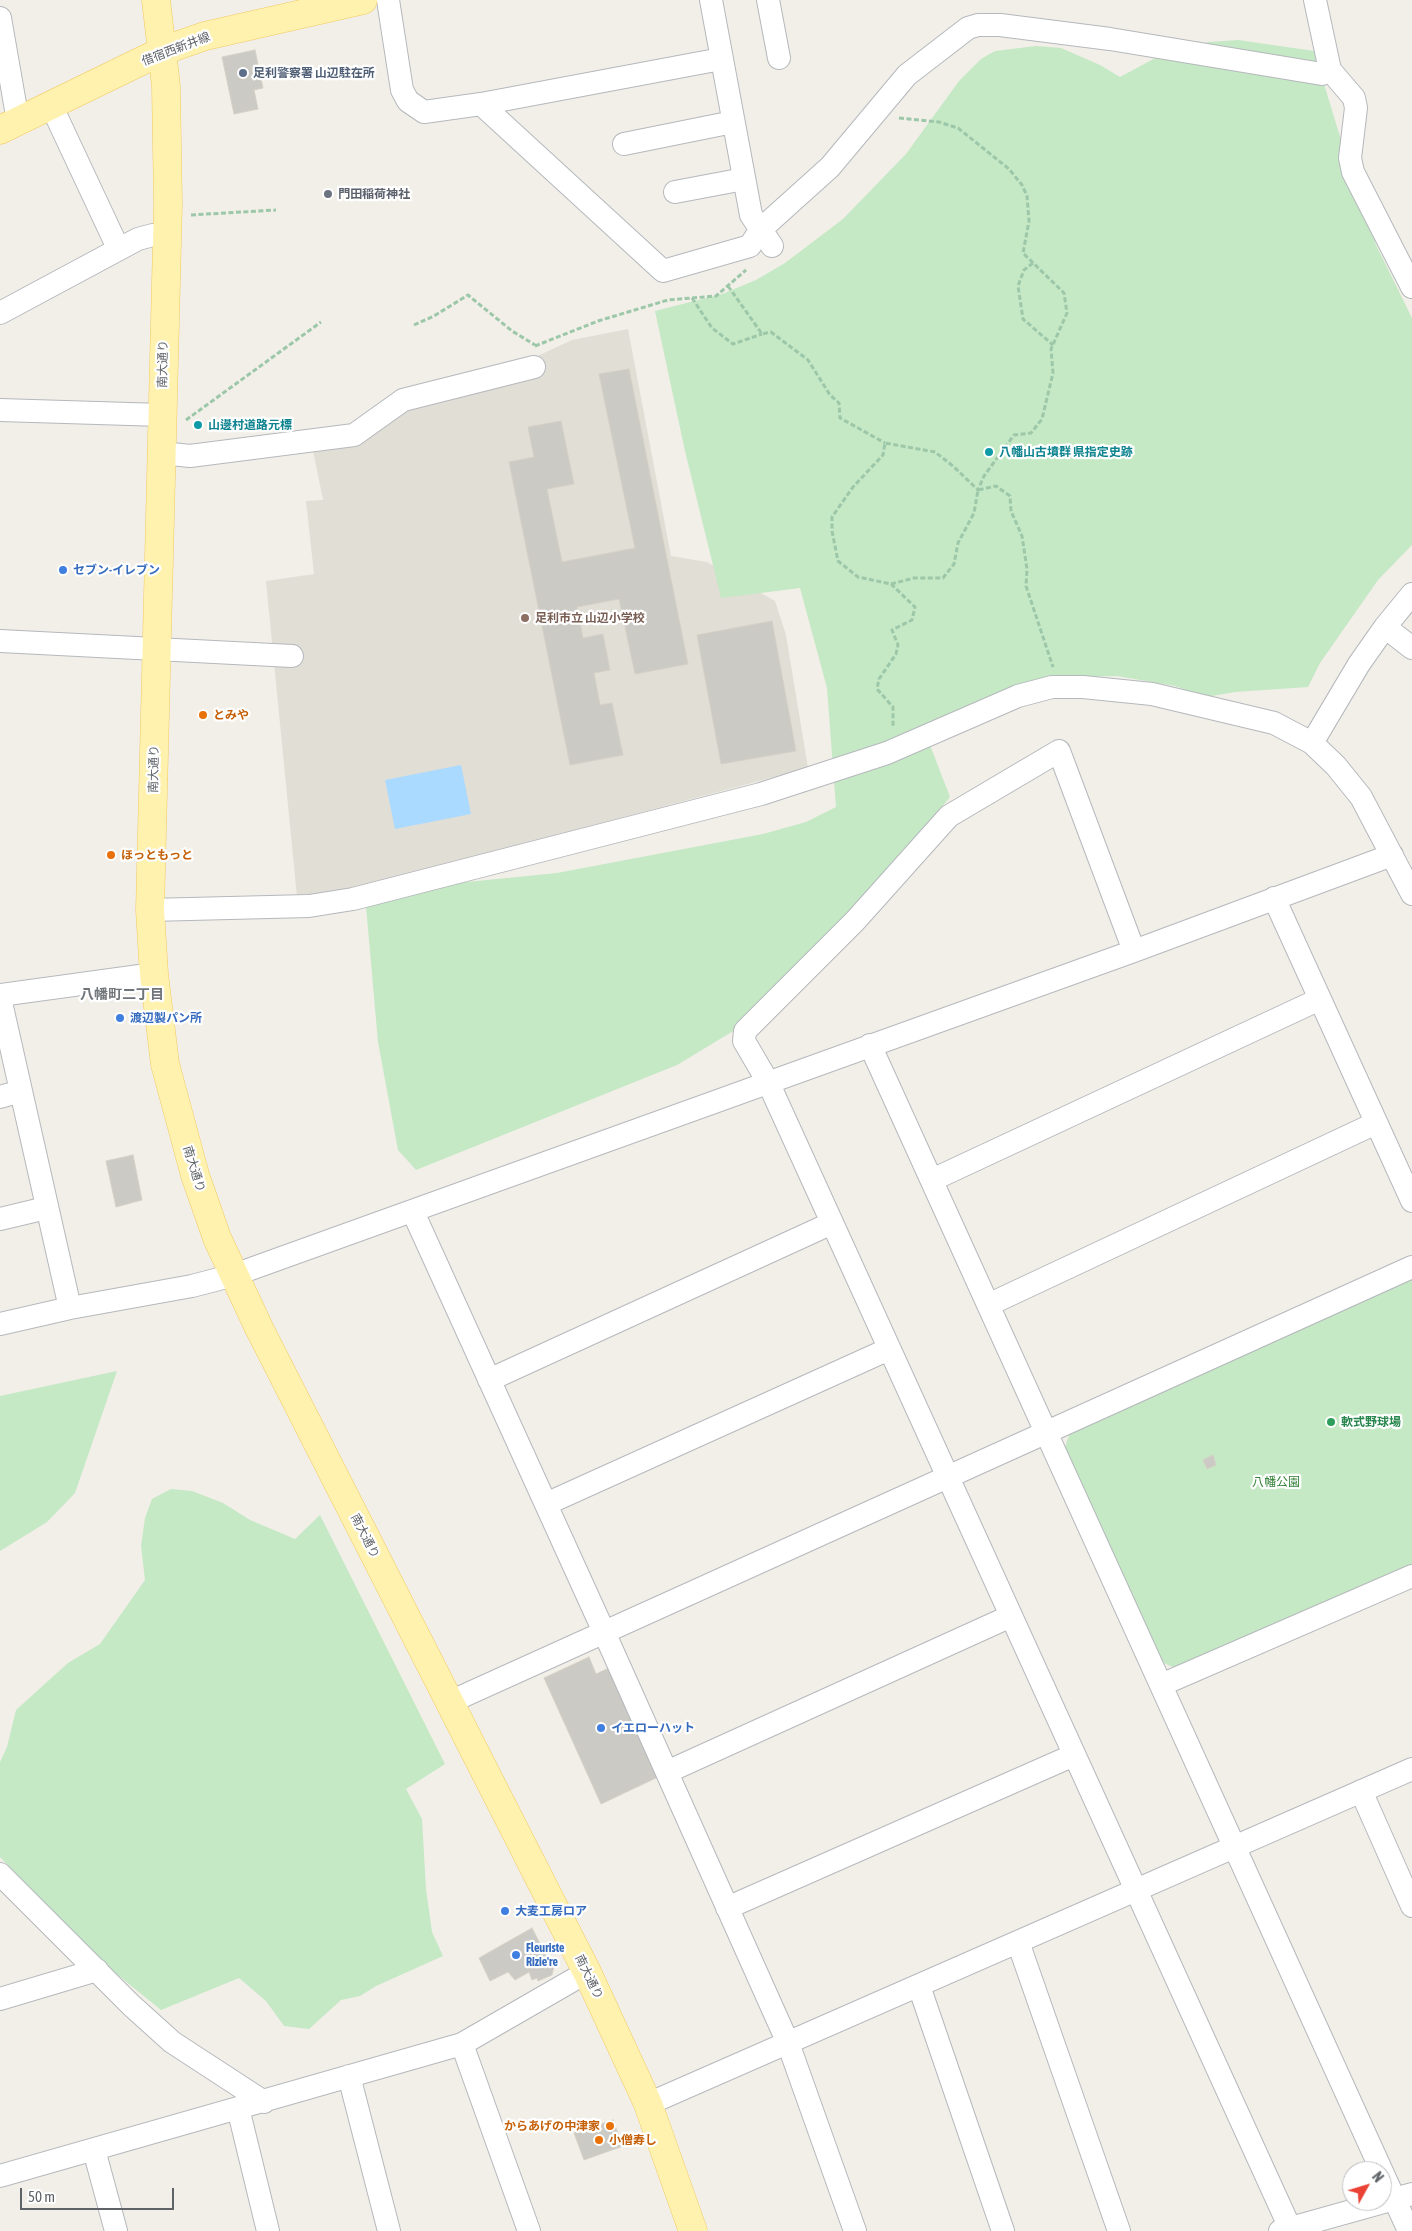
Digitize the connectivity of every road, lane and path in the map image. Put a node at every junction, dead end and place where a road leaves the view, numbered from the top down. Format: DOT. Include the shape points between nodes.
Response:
graph roads {
  1 [pos="156,0"];
  2 [pos="363,0"];
  3 [pos="388,0"];
  4 [pos="711,0"];
  5 [pos="768,0"];
  6 [pos="1315,0"];
  7 [pos="315,5"];
  8 [pos="0,18"];
  9 [pos="162,51"];
  10 [pos="779,58"];
  11 [pos="721,59"];
  12 [pos="1330,70"];
  13 [pos="481,104"];
  14 [pos="51,105"];
  15 [pos="870,116"];
  16 [pos="732,122"];
  17 [pos="9,126"];
  18 [pos="624,144"];
  19 [pos="744,179"];
  20 [pos="675,192"];
  21 [pos="276,210"];
  22 [pos="189,215"];
  23 [pos="166,236"];
  24 [pos="766,238"];
  25 [pos="118,248"];
  26 [pos="1405,260"];
  27 [pos="1033,263"];
  28 [pos="728,286"];
  29 [pos="1412,287"];
  30 [pos="692,298"];
  31 [pos="0,313"];
  32 [pos="321,322"];
  33 [pos="414,325"];
  34 [pos="762,334"];
  35 [pos="1053,344"];
  36 [pos="535,356"];
  37 [pos="0,410"];
  38 [pos="174,418"];
  39 [pos="885,443"];
  40 [pos="162,453"];
  41 [pos="978,490"];
  42 [pos="891,584"];
  43 [pos="1412,594"];
  44 [pos="1385,627"];
  45 [pos="0,641"];
  46 [pos="1412,648"];
  47 [pos="156,650"];
  48 [pos="283,656"];
  49 [pos="1058,687"];
  50 [pos="1312,743"];
  51 [pos="887,753"];
  52 [pos="1392,855"];
  53 [pos="1412,894"];
  54 [pos="1274,898"];
  55 [pos="150,910"];
  56 [pos="1134,951"];
  57 [pos="154,974"];
  58 [pos="0,997"];
  59 [pos="1320,999"];
  60 [pos="870,1045"];
  61 [pos="768,1082"];
  62 [pos="10,1094"];
  63 [pos="1376,1122"];
  64 [pos="932,1180"];
  65 [pos="1412,1201"];
  66 [pos="46,1208"];
  67 [pos="413,1212"];
  68 [pos="0,1219"];
  69 [pos="832,1223"];
  70 [pos="1412,1267"];
  71 [pos="234,1275"];
  72 [pos="988,1305"];
  73 [pos="70,1308"];
  74 [pos="0,1324"];
  75 [pos="889,1348"];
  76 [pos="489,1380"];
  77 [pos="1046,1432"];
  78 [pos="948,1477"];
  79 [pos="546,1504"];
  80 [pos="1412,1576"];
  81 [pos="1011,1616"];
  82 [pos="604,1632"];
  83 [pos="1161,1685"];
  84 [pos="450,1702"];
  85 [pos="1074,1754"];
  86 [pos="1412,1769"];
  87 [pos="667,1772"];
  88 [pos="1361,1791"];
  89 [pos="1234,1847"];
  90 [pos="0,1874"];
  91 [pos="1136,1890"];
  92 [pos="1412,1906"];
  93 [pos="727,1908"];
  94 [pos="1018,1942"];
  95 [pos="97,1970"];
  96 [pos="587,1972"];
  97 [pos="919,1986"];
  98 [pos="0,1999"];
  99 [pos="788,2043"];
  100 [pos="462,2044"];
  101 [pos="349,2076"];
  102 [pos="264,2102"];
  103 [pos="648,2104"];
  104 [pos="238,2108"];
  105 [pos="94,2150"];
  106 [pos="0,2176"];
  107 [pos="1403,2196"];
  108 [pos="1285,2230"];
  109 [pos="116,2231"];
  110 [pos="268,2231"];
  111 [pos="389,2231"];
  112 [pos="529,2231"];
  113 [pos="693,2231"];
  114 [pos="855,2231"];
  115 [pos="1003,2231"];
  116 [pos="1119,2231"];
  117 [pos="1409,2231"];
  1 -- 9 [label="main road, 南大通り"];
  2 -- 7 [label="main road, 借宿西新井線"];
  3 -- 13 [label="street" via="402,90 408,101 424,112"];
  4 -- 11 [label="street"];
  5 -- 10 [label="street"];
  6 -- 12 [label="street"];
  7 -- 9 [label="main road, 借宿西新井線"];
  8 -- 17 [label="street"];
  9 -- 14 [label="main road, 借宿西新井線"];
  9 -- 23 [label="main road, 南大通り" via="168,136"];
  11 -- 13 [label="street"];
  11 -- 16 [label="street"];
  12 -- 15 [label="street" via="1322,74 1110,39 1000,25 973,27 948,42 907,75"];
  12 -- 26 [label="street" via="1354,98 1356,108 1350,158 1353,172"];
  13 -- 24 [label="street" via="663,271 750,246"];
  14 -- 17 [label="main road, 借宿西新井線"];
  14 -- 25 [label="street"];
  15 -- 24 [label="street"];
  15 -- 27 [label="path" via="940,122 958,128 1009,169 1027,196 1029,221 1023,253"];
  16 -- 18 [label="street"];
  16 -- 19 [label="street"];
  19 -- 20 [label="street"];
  19 -- 24 [label="street" via="751,215"];
  21 -- 22 [label="path"];
  23 -- 25 [label="street" via="153,235"];
  23 -- 38 [label="main road, 南大通り"];
  24 -- 28 [label="path"];
  25 -- 31 [label="street"];
  26 -- 29 [label="street"];
  27 -- 35 [label="path" via="1064,293 1067,313"];
  27 -- 35 [label="path" via="1024,270 1018,286 1023,319"];
  28 -- 30 [label="path" via="716,296"];
  28 -- 34 [label="path"];
  30 -- 34 [label="path" via="712,328 733,344"];
  30 -- 36 [label="path" via="668,300 598,321"];
  32 -- 38 [label="path"];
  33 -- 36 [label="path" via="468,295"];
  34 -- 39 [label="path" via="771,332 808,360 830,395 839,403 840,418"];
  35 -- 41 [label="path" via="1053,373 1042,419 1031,433 1014,434 988,468"];
  36 -- 40 [label="street" via="403,400 354,435 190,456"];
  37 -- 38 [label="street"];
  38 -- 40 [label="main road, 南大通り"];
  39 -- 41 [label="path" via="935,452"];
  39 -- 42 [label="path" via="883,455 853,487 832,517 832,531 838,561 858,577"];
  40 -- 47 [label="main road, 南大通り"];
  41 -- 42 [label="path" via="974,513 958,544 954,564 943,578 914,578"];
  41 -- 49 [label="path" via="996,486 1010,496 1011,511 1022,536 1026,586"];
  42 -- 51 [label="path" via="915,607 912,620 892,630 898,645 896,654 879,679 877,689 893,707 893,728"];
  43 -- 44 [label="street"];
  44 -- 46 [label="street"];
  44 -- 50 [label="street"];
  45 -- 47 [label="street"];
  47 -- 48 [label="street"];
  47 -- 55 [label="main road, 南大通り"];
  49 -- 50 [label="street" via="1152,694 1274,723"];
  49 -- 51 [label="street" via="1018,696"];
  50 -- 52 [label="street" via="1361,797"];
  51 -- 55 [label="street" via="760,794 353,898 309,906"];
  52 -- 53 [label="street"];
  52 -- 54 [label="street"];
  54 -- 56 [label="street"];
  54 -- 59 [label="street"];
  55 -- 57 [label="main road, 南大通り"];
  56 -- 60 [label="street"];
  56 -- 61 [label="street" via="1058,751 949,816 855,921 745,1031 744,1041"];
  57 -- 58 [label="street"];
  57 -- 71 [label="main road, 南大通り" via="165,1064 194,1175"];
  58 -- 62 [label="street"];
  59 -- 63 [label="street"];
  59 -- 64 [label="street"];
  60 -- 61 [label="street"];
  60 -- 64 [label="street"];
  61 -- 67 [label="street"];
  61 -- 69 [label="street"];
  62 -- 66 [label="street"];
  63 -- 65 [label="street"];
  63 -- 72 [label="street"];
  64 -- 72 [label="street"];
  66 -- 68 [label="street"];
  66 -- 73 [label="street"];
  67 -- 71 [label="street"];
  67 -- 76 [label="street"];
  69 -- 75 [label="street"];
  69 -- 76 [label="street"];
  70 -- 77 [label="street"];
  71 -- 73 [label="street"];
  71 -- 84 [label="main road, 南大通り"];
  72 -- 77 [label="street"];
  73 -- 74 [label="street"];
  75 -- 78 [label="street"];
  75 -- 79 [label="street"];
  76 -- 79 [label="street"];
  77 -- 78 [label="street"];
  77 -- 83 [label="street"];
  78 -- 81 [label="street"];
  78 -- 82 [label="street"];
  79 -- 82 [label="street"];
  80 -- 83 [label="street"];
  81 -- 85 [label="street"];
  81 -- 87 [label="street"];
  82 -- 84 [label="street"];
  82 -- 87 [label="street"];
  83 -- 89 [label="street"];
  84 -- 96 [label="main road, 南大通り"];
  85 -- 91 [label="street"];
  85 -- 93 [label="street"];
  86 -- 88 [label="street"];
  87 -- 93 [label="street"];
  88 -- 89 [label="street"];
  88 -- 92 [label="street"];
  89 -- 91 [label="street"];
  89 -- 107 [label="street"];
  90 -- 95 [label="street"];
  91 -- 94 [label="street"];
  91 -- 108 [label="street"];
  93 -- 99 [label="street"];
  94 -- 97 [label="street"];
  94 -- 116 [label="street"];
  95 -- 98 [label="street"];
  95 -- 102 [label="street" via="172,2042"];
  96 -- 100 [label="street"];
  96 -- 103 [label="main road, 南大通り"];
  97 -- 99 [label="street"];
  97 -- 115 [label="street"];
  99 -- 103 [label="street"];
  99 -- 114 [label="street"];
  100 -- 101 [label="street"];
  100 -- 112 [label="street"];
  101 -- 102 [label="street"];
  101 -- 111 [label="street"];
  102 -- 104 [label="street"];
  103 -- 113 [label="main road, 南大通り"];
  104 -- 105 [label="street"];
  104 -- 110 [label="street"];
  105 -- 106 [label="street"];
  105 -- 109 [label="street"];
  107 -- 108 [label="street"];
  107 -- 117 [label="street"];
}
